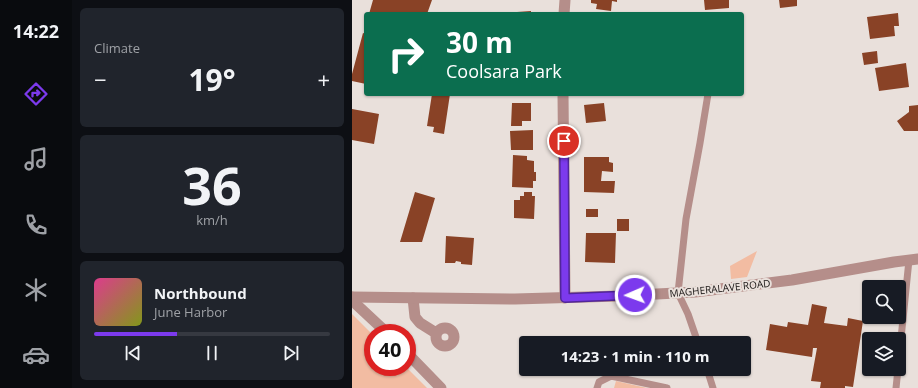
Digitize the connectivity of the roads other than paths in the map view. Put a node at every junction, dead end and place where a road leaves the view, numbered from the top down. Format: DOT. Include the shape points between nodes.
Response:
graph roads {
  1 [pos="565,0"];
  2 [pos="564,12"];
  3 [pos="563,96"];
  4 [pos="708,96"];
  5 [pos="914,259"];
  6 [pos="678,293"];
  7 [pos="352,297"];
  8 [pos="413,298"];
  9 [pos="565,298"];
  10 [pos="377,324"];
  11 [pos="903,332"];
  12 [pos="436,333"];
  13 [pos="696,336"];
  14 [pos="416,362"];
  15 [pos="611,376"];
  16 [pos="709,376"];
  17 [pos="897,376"];
  18 [pos="441,388"];
  19 [pos="597,388"];
  20 [pos="667,388"];
  21 [pos="713,388"];
  22 [pos="896,388"];
  1 -- 2 [label="street"];
  3 -- 9 [label="street"];
  4 -- 6 [label="lane" via="686,219"];
  5 -- 6 [label="street, MAGHERALAVE ROAD" via="792,280"];
  5 -- 11 [label="lane"];
  6 -- 9 [label="street, MAGHERALAVE ROAD"];
  6 -- 13 [label="lane"];
  7 -- 8 [label="street, MAGHERALAVE ROAD"];
  7 -- 10 [label="street"];
  8 -- 9 [label="street, MAGHERALAVE ROAD"];
  8 -- 12 [label="street" via="416,317 420,323"];
  14 -- 18 [label="street"];
  15 -- 19 [label="lane" via="599,382"];
  15 -- 20 [label="lane"];
  16 -- 21 [label="lane"];
  17 -- 22 [label="lane"];
}
